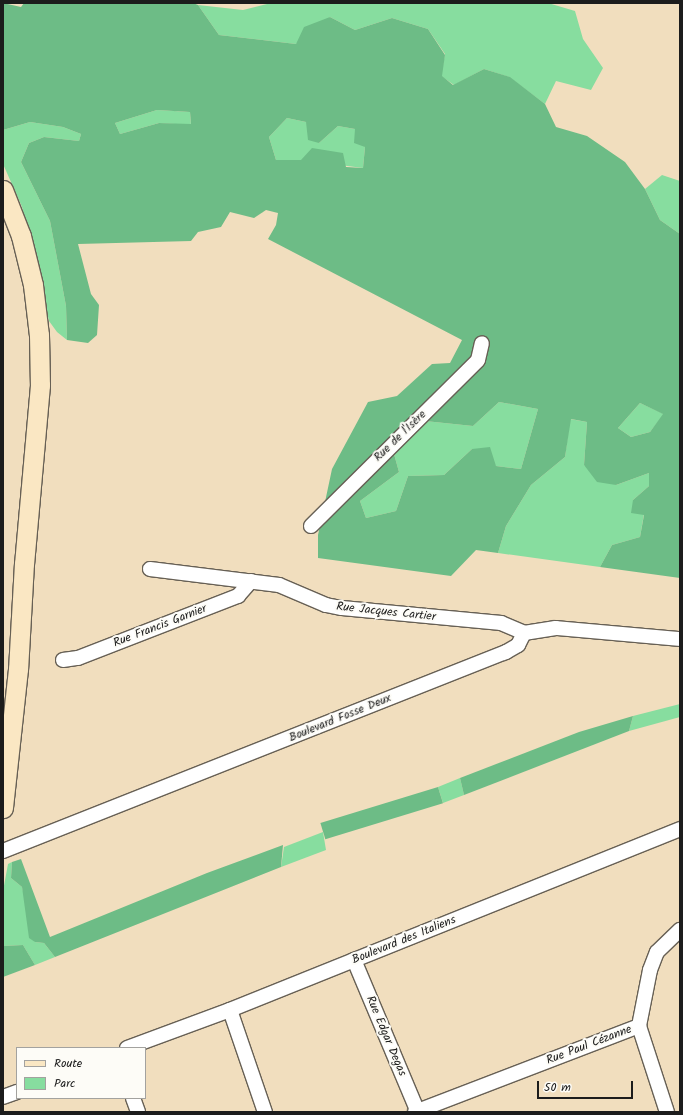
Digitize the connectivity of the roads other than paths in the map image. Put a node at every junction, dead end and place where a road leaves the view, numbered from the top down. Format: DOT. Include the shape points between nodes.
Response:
graph roads {
  1 [pos="3,190"];
  2 [pos="482,343"];
  3 [pos="311,526"];
  4 [pos="150,569"];
  5 [pos="251,581"];
  6 [pos="524,633"];
  7 [pos="680,640"];
  8 [pos="63,660"];
  9 [pos="3,808"];
  10 [pos="680,829"];
  11 [pos="3,851"];
  12 [pos="680,930"];
  13 [pos="354,960"];
  14 [pos="230,1010"];
  15 [pos="639,1026"];
  16 [pos="130,1047"];
  17 [pos="16,1092"];
  18 [pos="3,1097"];
  19 [pos="133,1099"];
  20 [pos="138,1112"];
  21 [pos="265,1112"];
  22 [pos="417,1112"];
  23 [pos="667,1112"];
  1 -- 9 [label="main road" via="20,236 33,286 39,335 40,385 24,564 18,669"];
  2 -- 3 [label="street, Rue de l'Isère" via="478,360"];
  4 -- 5 [label="street, Rue Jacques Cartier"];
  5 -- 6 [label="street, Rue Jacques Cartier" via="284,587 337,607 501,623"];
  5 -- 8 [label="street, Rue Francis Garnier" via="238,596 78,658"];
  6 -- 7 [label="street" via="556,628"];
  6 -- 11 [label="street, Boulevard Fosse Deux" via="518,645 506,652"];
  10 -- 13 [label="street, Boulevard des Italiens"];
  12 -- 15 [label="street, Rue Paul Cézanne" via="657,952 650,970"];
  13 -- 14 [label="street, Boulevard des Italiens"];
  13 -- 22 [label="street, Rue Edgar Degas"];
  14 -- 16 [label="street, Boulevard des Italiens"];
  14 -- 21 [label="street"];
  15 -- 22 [label="street, Rue Paul Cézanne"];
  15 -- 23 [label="street"];
  17 -- 18 [label="street"];
  19 -- 20 [label="street"];
}
